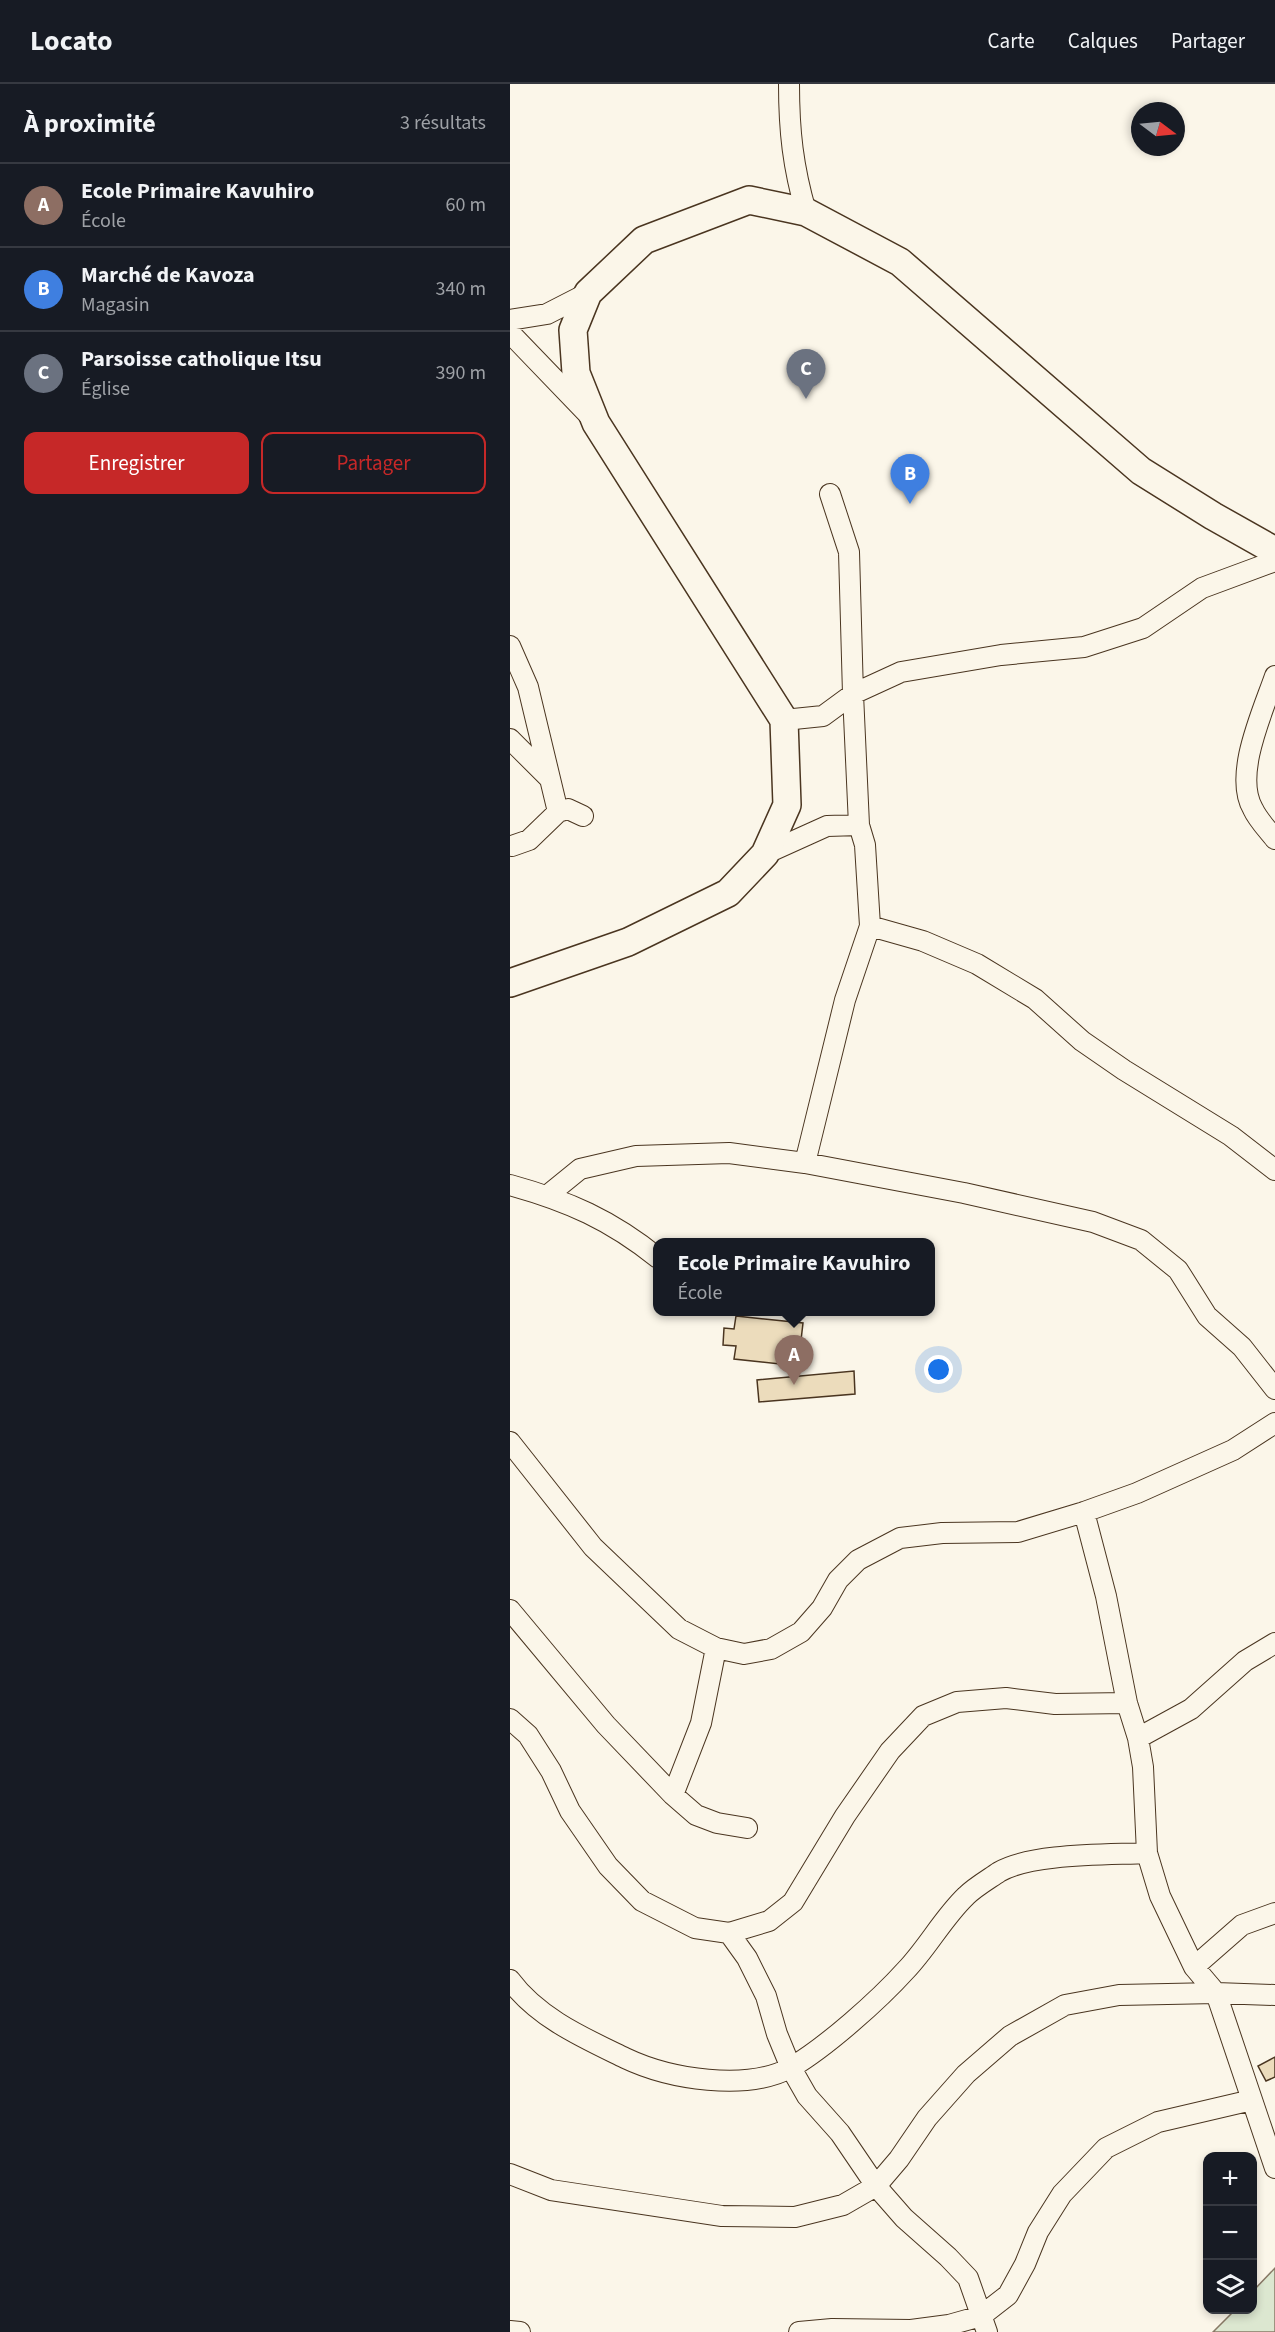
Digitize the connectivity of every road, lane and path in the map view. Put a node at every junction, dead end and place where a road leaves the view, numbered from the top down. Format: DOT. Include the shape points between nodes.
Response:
graph roads {
  1 [pos="789,84"];
  2 [pos="806,212"];
  3 [pos="588,293"];
  4 [pos="510,320"];
  5 [pos="510,333"];
  6 [pos="596,423"];
  7 [pos="830,494"];
  8 [pos="1275,551"];
  9 [pos="1275,561"];
  10 [pos="510,646"];
  11 [pos="1275,676"];
  12 [pos="853,694"];
  13 [pos="784,720"];
  14 [pos="510,739"];
  15 [pos="548,777"];
  16 [pos="558,812"];
  17 [pos="583,816"];
  18 [pos="859,825"];
  19 [pos="1275,839"];
  20 [pos="512,846"];
  21 [pos="765,854"];
  22 [pos="870,927"];
  23 [pos="510,983"];
  24 [pos="805,1163"];
  25 [pos="1275,1170"];
  26 [pos="510,1185"];
  27 [pos="548,1195"];
  28 [pos="653,1255"];
  29 [pos="1275,1389"];
  30 [pos="1275,1423"];
  31 [pos="510,1442"];
  32 [pos="1084,1512"];
  33 [pos="510,1610"];
  34 [pos="1275,1643"];
  35 [pos="716,1648"];
  36 [pos="1127,1703"];
  37 [pos="510,1719"];
  38 [pos="1138,1738"];
  39 [pos="673,1795"];
  40 [pos="747,1828"];
  41 [pos="1147,1853"];
  42 [pos="1275,1913"];
  43 [pos="729,1933"];
  44 [pos="1194,1967"];
  45 [pos="510,1980"];
  46 [pos="1216,1993"];
  47 [pos="1275,1995"];
  48 [pos="790,2068"];
  49 [pos="1251,2100"];
  50 [pos="1275,2168"];
  51 [pos="510,2175"];
  52 [pos="876,2186"];
  53 [pos="984,2324"];
  54 [pos="510,2331"];
  55 [pos="520,2332"];
  56 [pos="799,2332"];
  1 -- 2 [label="street" via="794,172"];
  2 -- 3 [label="highway" via="749,200 644,240"];
  2 -- 8 [label="highway" via="900,262 1141,471"];
  3 -- 4 [label="street" via="547,314"];
  3 -- 6 [label="highway" via="573,330 576,373"];
  5 -- 6 [label="street"];
  6 -- 13 [label="highway"];
  7 -- 12 [label="street" via="849,552"];
  9 -- 12 [label="street" via="1202,588 1143,628 1104,641 901,672"];
  10 -- 15 [label="street" via="528,687"];
  11 -- 19 [label="street" via="1248,761 1246,786 1252,808"];
  12 -- 13 [label="street" via="823,716"];
  12 -- 18 [label="street"];
  13 -- 21 [label="highway" via="787,805"];
  14 -- 15 [label="street"];
  15 -- 16 [label="street"];
  16 -- 17 [label="street" via="568,809"];
  16 -- 20 [label="street" via="528,840"];
  18 -- 21 [label="street" via="828,826"];
  18 -- 22 [label="street" via="865,845"];
  21 -- 23 [label="highway" via="728,893 628,942"];
  22 -- 24 [label="street" via="845,1000"];
  22 -- 25 [label="street" via="923,941 1006,981 1035,999 1082,1041 1231,1136"];
  24 -- 27 [label="street" via="729,1153 636,1156 580,1168"];
  24 -- 29 [label="street" via="1081,1219 1141,1240 1178,1270 1207,1316 1242,1347"];
  26 -- 27 [label="street"];
  27 -- 28 [label="street" via="596,1215"];
  30 -- 32 [label="street" via="1233,1450"];
  31 -- 35 [label="street" via="593,1547 679,1629"];
  32 -- 35 [label="street" via="1018,1532 900,1538 858,1560 838,1580 822,1608 801,1632 771,1649 744,1654"];
  32 -- 36 [label="street" via="1106,1596"];
  33 -- 39 [label="street" via="606,1725"];
  34 -- 38 [label="street" via="1245,1661 1191,1709"];
  35 -- 39 [label="street" via="701,1723"];
  36 -- 38 [label="street"];
  36 -- 43 [label="street" via="1055,1704 1006,1698 957,1702 923,1716 890,1751 793,1902 769,1922"];
  37 -- 43 [label="street" via="528,1735 570,1811 608,1866 642,1901 695,1928"];
  38 -- 41 [label="street"];
  39 -- 40 [label="street" via="696,1815"];
  41 -- 44 [label="street" via="1160,1896"];
  41 -- 48 [label="street" via="1042,1859 1001,1871 966,1896 906,1971 844,2028"];
  42 -- 44 [label="street" via="1242,1925"];
  43 -- 48 [label="street" via="766,1996"];
  44 -- 46 [label="street"];
  45 -- 48 [label="street" via="520,1994 570,2032 642,2066 698,2080 749,2081"];
  46 -- 47 [label="street"];
  46 -- 49 [label="street"];
  46 -- 52 [label="street" via="1119,1995 1065,2005 1010,2036 966,2074"];
  48 -- 52 [label="street"];
  49 -- 50 [label="street"];
  49 -- 53 [label="street" via="1158,2122 1106,2148 1062,2194 1038,2232 1008,2295"];
  51 -- 52 [label="street" via="551,2190 722,2216 795,2217 843,2205"];
  52 -- 53 [label="street" via="968,2278"];
  53 -- 56 [label="street"];
  54 -- 55 [label="street"];
}
